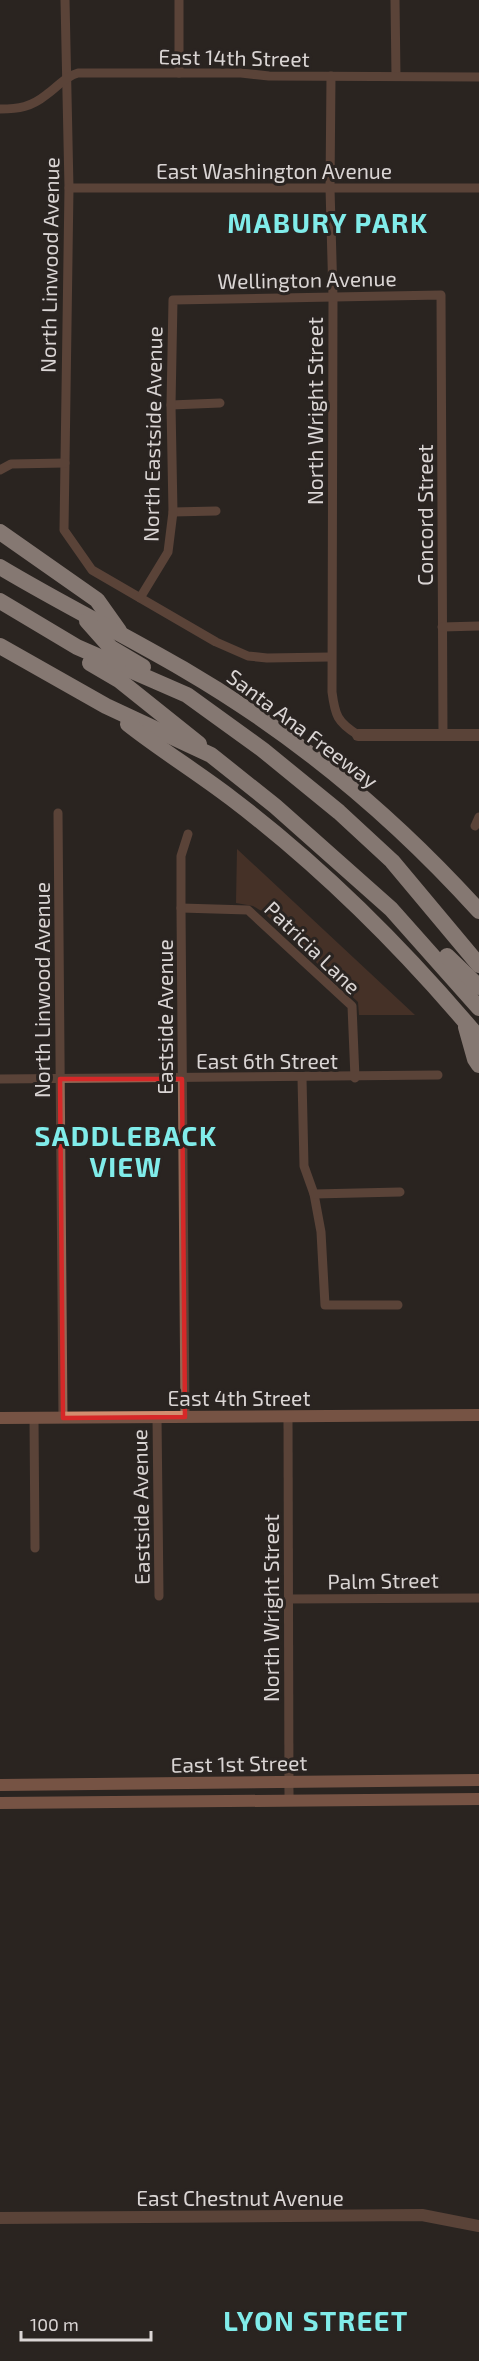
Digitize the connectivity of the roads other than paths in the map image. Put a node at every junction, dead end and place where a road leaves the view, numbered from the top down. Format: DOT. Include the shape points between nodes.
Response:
graph roads {
  1 [pos="65,0"];
  2 [pos="179,0"];
  3 [pos="395,0"];
  4 [pos="179,73"];
  5 [pos="67,76"];
  6 [pos="331,76"];
  7 [pos="396,76"];
  8 [pos="479,77"];
  9 [pos="0,109"];
  10 [pos="69,188"];
  11 [pos="330,188"];
  12 [pos="479,188"];
  13 [pos="441,295"];
  14 [pos="333,297"];
  15 [pos="173,300"];
  16 [pos="220,403"];
  17 [pos="171,405"];
  18 [pos="65,463"];
  19 [pos="0,470"];
  20 [pos="216,511"];
  21 [pos="172,512"];
  22 [pos="0,532"];
  23 [pos="0,567"];
  24 [pos="140,598"];
  25 [pos="0,601"];
  26 [pos="0,611"];
  27 [pos="78,611"];
  28 [pos="479,626"];
  29 [pos="442,627"];
  30 [pos="124,636"];
  31 [pos="0,646"];
  32 [pos="330,657"];
  33 [pos="187,695"];
  34 [pos="106,706"];
  35 [pos="357,735"];
  36 [pos="479,735"];
  37 [pos="442,736"];
  38 [pos="210,755"];
  39 [pos="58,813"];
  40 [pos="188,834"];
  41 [pos="405,874"];
  42 [pos="181,908"];
  43 [pos="391,909"];
  44 [pos="479,911"];
  45 [pos="479,947"];
  46 [pos="479,965"];
  47 [pos="479,987"];
  48 [pos="479,1008"];
  49 [pos="464,1020"];
  50 [pos="479,1038"];
  51 [pos="479,1065"];
  52 [pos="438,1075"];
  53 [pos="302,1078"];
  54 [pos="355,1078"];
  55 [pos="0,1079"];
  56 [pos="60,1079"];
  57 [pos="182,1079"];
  58 [pos="400,1192"];
  59 [pos="314,1194"];
  60 [pos="398,1305"];
  61 [pos="479,1415"];
  62 [pos="288,1416"];
  63 [pos="157,1417"];
  64 [pos="185,1417"];
  65 [pos="0,1418"];
  66 [pos="34,1418"];
  67 [pos="63,1418"];
  68 [pos="35,1548"];
  69 [pos="159,1596"];
  70 [pos="479,1598"];
  71 [pos="288,1599"];
  72 [pos="479,1780"];
  73 [pos="289,1782"];
  74 [pos="0,1785"];
  75 [pos="479,1799"];
  76 [pos="290,1800"];
  77 [pos="0,1803"];
  78 [pos="0,2218"];
  79 [pos="479,2226"];
  1 -- 5 [label="street, North Linwood Avenue"];
  2 -- 4 [label="street"];
  3 -- 7 [label="street"];
  4 -- 5 [label="street, East 14th Street"];
  4 -- 6 [label="street, East 14th Street"];
  5 -- 9 [label="street" via="47,95 21,109"];
  5 -- 10 [label="street, North Linwood Avenue"];
  6 -- 7 [label="street, East 14th Street"];
  6 -- 11 [label="street, North Wright Street"];
  7 -- 8 [label="street, East 14th Street"];
  10 -- 11 [label="street, East Washington Avenue"];
  10 -- 18 [label="street, North Linwood Avenue"];
  11 -- 12 [label="street, East Washington Avenue"];
  11 -- 14 [label="street, North Wright Street"];
  13 -- 14 [label="street, Wellington Avenue"];
  13 -- 29 [label="street, Concord Street"];
  14 -- 15 [label="street, Wellington Avenue"];
  14 -- 32 [label="street, North Wright Street"];
  15 -- 17 [label="street, North Eastside Avenue"];
  16 -- 17 [label="street"];
  17 -- 21 [label="street, North Eastside Avenue"];
  18 -- 19 [label="street" via="11,464"];
  18 -- 24 [label="street, North Linwood Avenue" via="64,530 92,570"];
  20 -- 21 [label="street"];
  21 -- 24 [label="street, North Eastside Avenue" via="168,552"];
  22 -- 30 [label="highway" via="97,600"];
  23 -- 27 [label="highway, Santa Ana Freeway"];
  24 -- 32 [label="street" via="248,656"];
  25 -- 33 [label="highway" via="77,647"];
  26 -- 38 [label="highway" via="119,680 192,736"];
  27 -- 30 [label="highway, Santa Ana Freeway"];
  27 -- 33 [label="highway, Santa Ana Freeway" via="111,648"];
  28 -- 29 [label="street"];
  29 -- 37 [label="street, Concord Street"];
  30 -- 44 [label="highway, Santa Ana Freeway" via="215,690 315,759 399,831"];
  31 -- 34 [label="highway"];
  32 -- 35 [label="street, North Wright Street" via="336,717"];
  33 -- 41 [label="highway" via="301,780"];
  34 -- 38 [label="highway"];
  34 -- 49 [label="highway" via="279,836 395,945"];
  35 -- 37 [label="street"];
  36 -- 37 [label="street"];
  38 -- 43 [label="highway" via="275,806"];
  39 -- 56 [label="street, North Linwood Avenue"];
  40 -- 42 [label="street, Eastside Avenue" via="181,856"];
  41 -- 45 [label="highway" via="435,899"];
  41 -- 46 [label="highway"];
  42 -- 54 [label="street, Patricia Lane" via="248,910 352,1006"];
  42 -- 57 [label="street, Eastside Avenue"];
  43 -- 47 [label="highway"];
  43 -- 48 [label="highway"];
  49 -- 50 [label="highway"];
  49 -- 51 [label="highway"];
  52 -- 54 [label="street, East 6th Street"];
  53 -- 54 [label="street, East 6th Street"];
  53 -- 57 [label="street, East 6th Street"];
  53 -- 59 [label="street" via="304,1166"];
  55 -- 56 [label="street, East 6th Street"];
  56 -- 57 [label="street, East 6th Street"];
  56 -- 67 [label="street, North Linwood Avenue"];
  57 -- 64 [label="street, Eastside Avenue"];
  58 -- 59 [label="street"];
  59 -- 60 [label="street" via="321,1232 325,1305"];
  61 -- 62 [label="main road, East 4th Street"];
  62 -- 64 [label="main road, East 4th Street"];
  62 -- 71 [label="street, North Wright Street"];
  63 -- 64 [label="main road, East 4th Street"];
  63 -- 67 [label="main road, East 4th Street"];
  63 -- 69 [label="street, Eastside Avenue"];
  65 -- 66 [label="main road, East 4th Street"];
  66 -- 67 [label="main road, East 4th Street"];
  66 -- 68 [label="street"];
  70 -- 71 [label="street, Palm Street"];
  71 -- 73 [label="street, North Wright Street"];
  72 -- 73 [label="main road, East 1st Street"];
  73 -- 74 [label="main road, East 1st Street"];
  73 -- 76 [label="street, North Wright Street"];
  75 -- 76 [label="main road, East 1st Street"];
  76 -- 77 [label="main road, East 1st Street"];
  78 -- 79 [label="street, East Chestnut Avenue" via="422,2215"];
}
